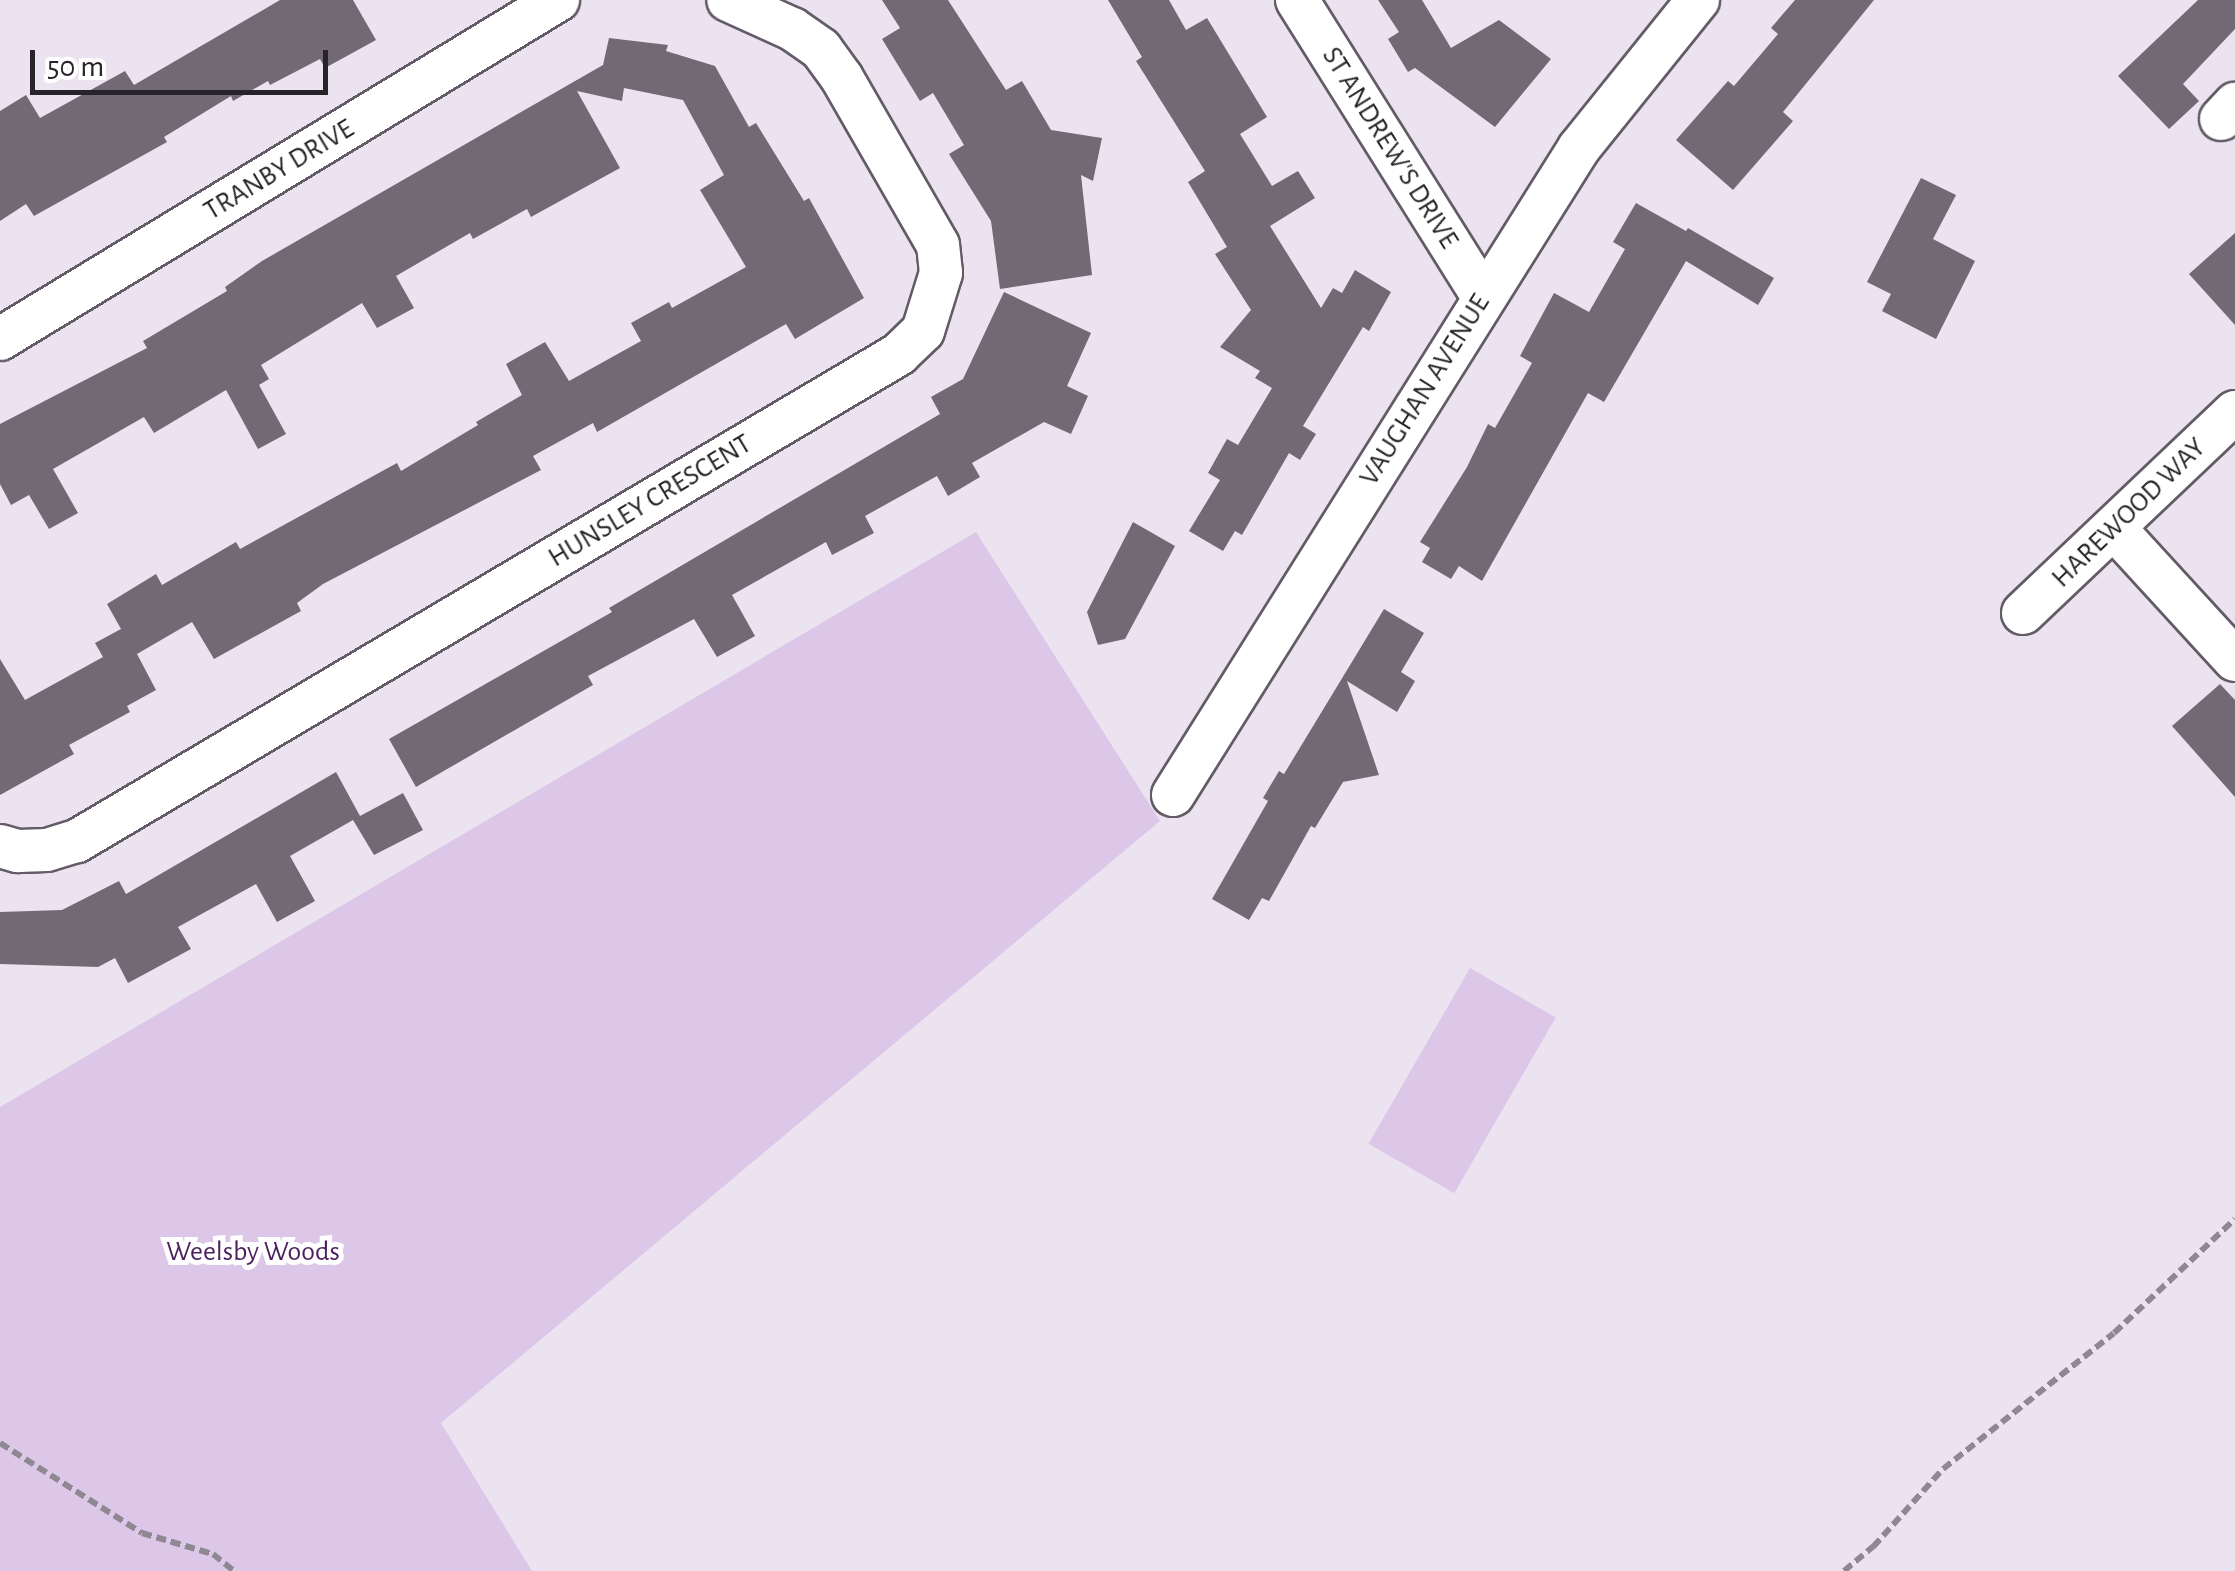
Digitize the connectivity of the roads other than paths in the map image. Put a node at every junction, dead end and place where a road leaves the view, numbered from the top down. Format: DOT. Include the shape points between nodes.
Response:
graph roads {
  1 [pos="558,0"];
  2 [pos="728,0"];
  3 [pos="1297,0"];
  4 [pos="1698,0"];
  5 [pos="1483,296"];
  6 [pos="0,339"];
  7 [pos="2235,412"];
  8 [pos="2114,528"];
  9 [pos="2023,613"];
  10 [pos="2235,660"];
  11 [pos="1173,796"];
  12 [pos="0,846"];
  1 -- 6 [label="street, TRANBY DRIVE"];
  2 -- 12 [label="street, HUNSLEY CRESCENT" via="821,49 852,95 938,245 941,273 923,330 899,354 77,841 47,850"];
  3 -- 5 [label="street, ST ANDREW'S DRIVE"];
  4 -- 5 [label="street, VAUGHAN AVENUE" via="1579,148"];
  5 -- 11 [label="street, VAUGHAN AVENUE"];
  7 -- 8 [label="street, HAREWOOD WAY"];
  8 -- 9 [label="street, HAREWOOD WAY"];
  8 -- 10 [label="street"];
}
